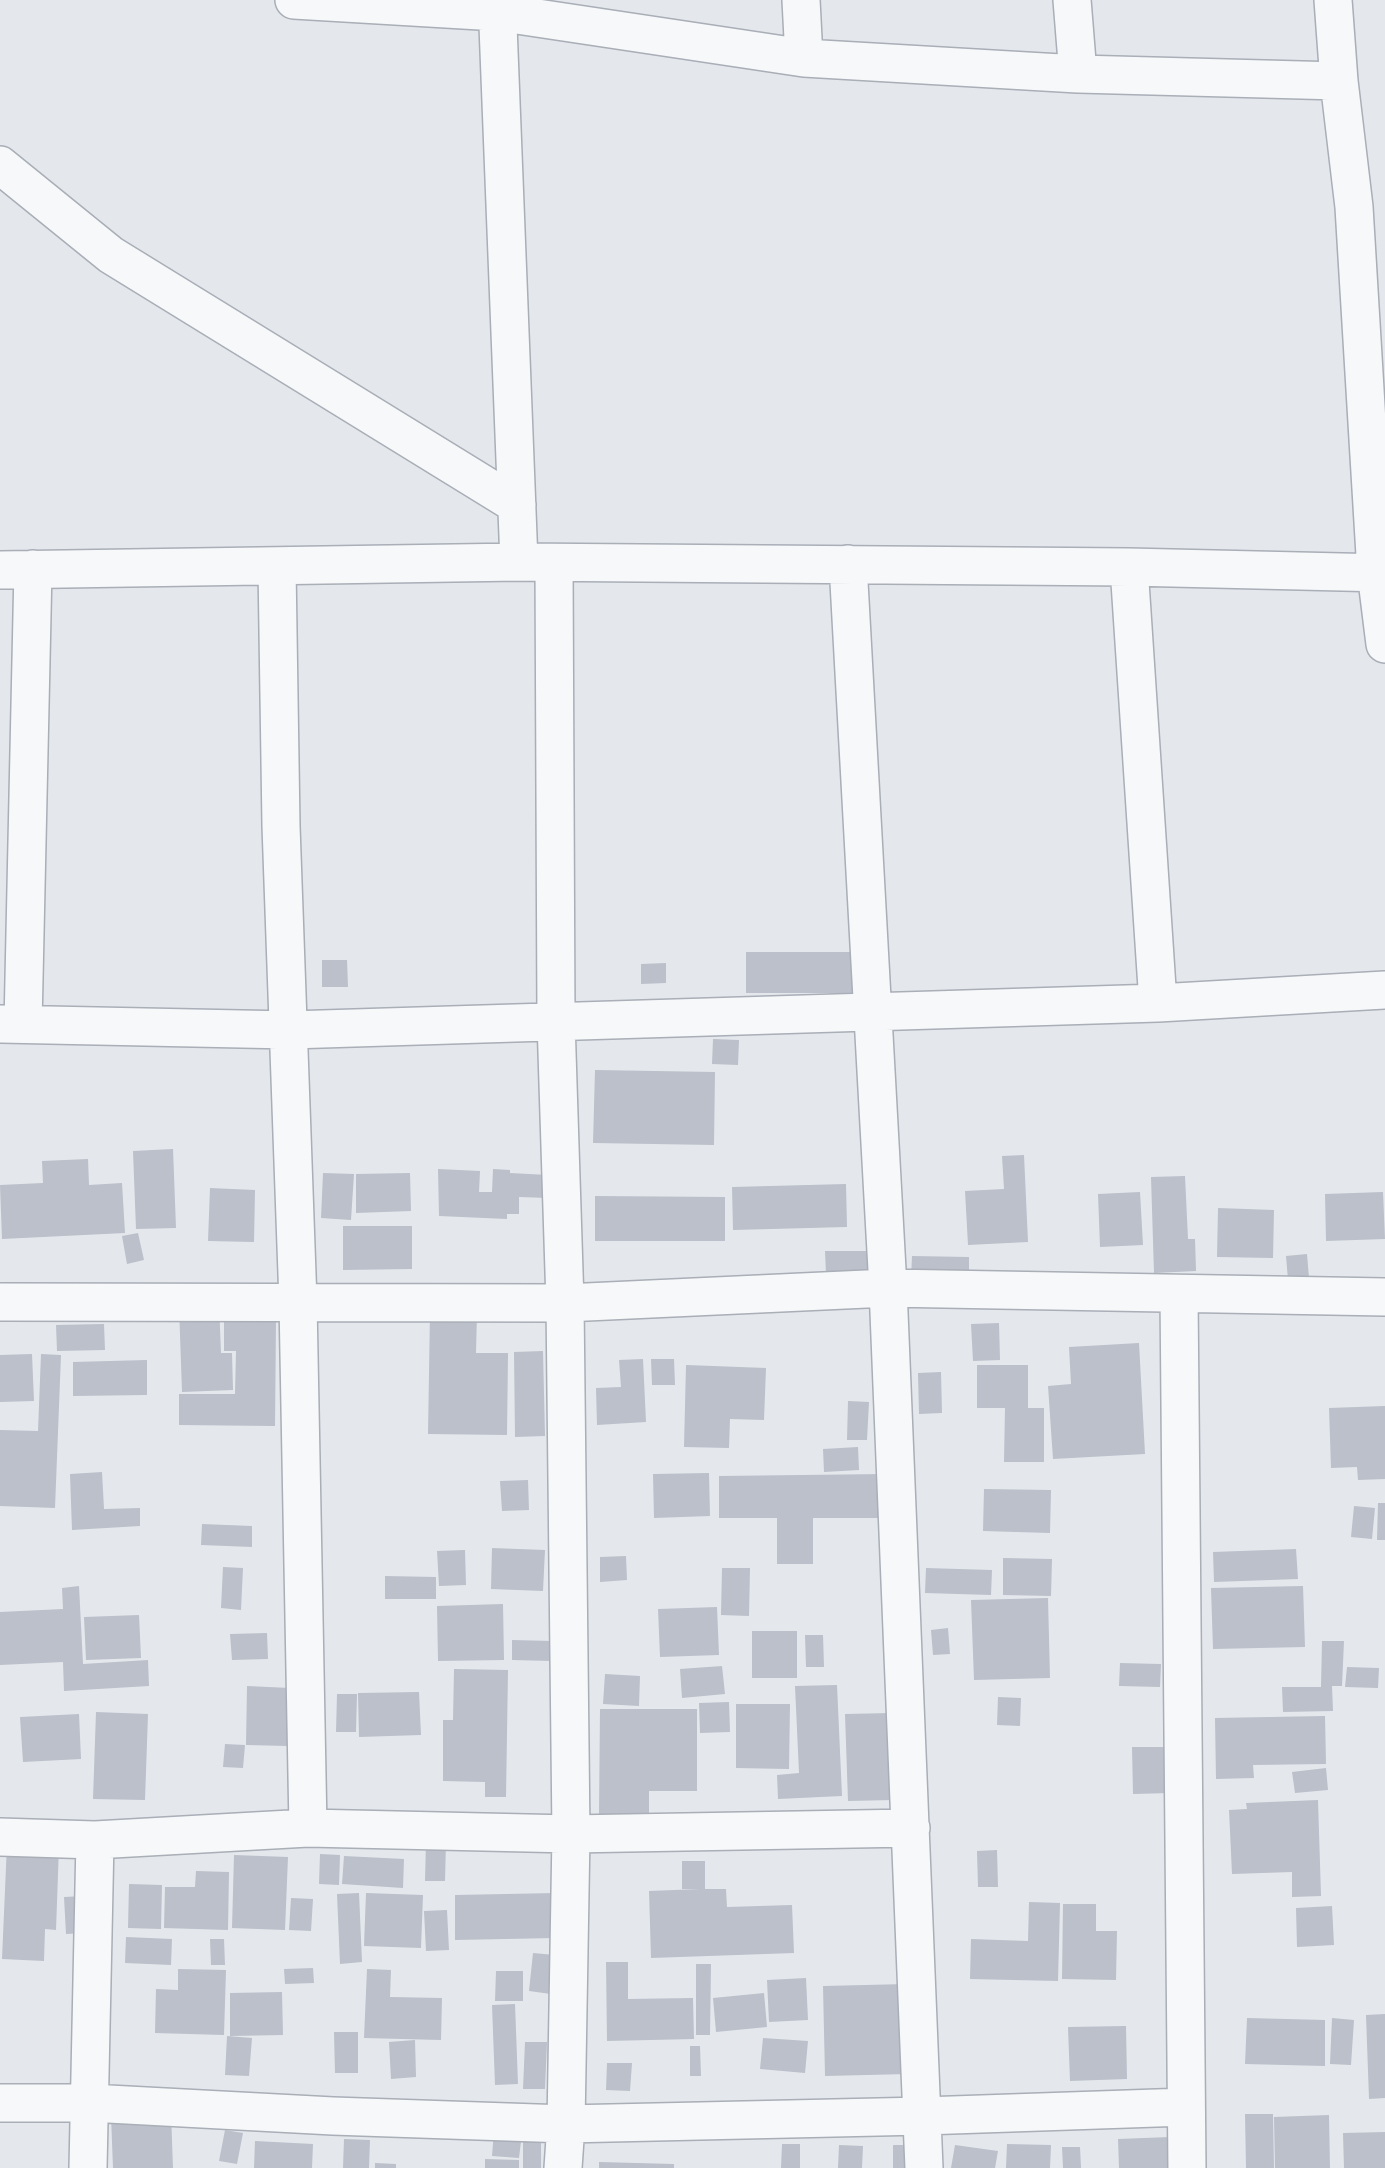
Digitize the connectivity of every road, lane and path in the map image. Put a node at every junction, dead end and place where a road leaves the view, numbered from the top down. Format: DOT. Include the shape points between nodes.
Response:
graph roads {
  1 [pos="294,0"];
  2 [pos="801,0"];
  3 [pos="1072,0"];
  4 [pos="1333,0"];
  5 [pos="497,6"];
  6 [pos="804,58"];
  7 [pos="1078,74"];
  8 [pos="1339,81"];
  9 [pos="0,164"];
  10 [pos="1369,206"];
  11 [pos="517,505"];
  12 [pos="537,563"];
  13 [pos="848,564"];
  14 [pos="277,566"];
  15 [pos="1129,567"];
  16 [pos="17,569"];
  17 [pos="1381,572"];
  18 [pos="1385,644"];
  19 [pos="1385,990"];
  20 [pos="1158,1003"];
  21 [pos="871,1011"];
  22 [pos="556,1021"];
  23 [pos="12,1024"];
  24 [pos="290,1030"];
  25 [pos="888,1288"];
  26 [pos="1179,1294"];
  27 [pos="1385,1297"];
  28 [pos="0,1302"];
  29 [pos="298,1302"];
  30 [pos="565,1303"];
  31 [pos="308,1828"];
  32 [pos="911,1828"];
  33 [pos="571,1834"];
  34 [pos="0,1837"];
  35 [pos="94,1840"];
  36 [pos="0,2103"];
  37 [pos="90,2103"];
  38 [pos="1186,2107"];
  39 [pos="923,2116"];
  40 [pos="566,2124"];
  41 [pos="88,2168"];
  42 [pos="563,2168"];
  43 [pos="924,2168"];
  44 [pos="1186,2168"];
  1 -- 5 [label="street"];
  2 -- 6 [label="street"];
  3 -- 7 [label="street"];
  4 -- 8 [label="street"];
  5 -- 6 [label="street"];
  5 -- 11 [label="street"];
  6 -- 7 [label="street"];
  7 -- 8 [label="street"];
  8 -- 10 [label="street"];
  9 -- 11 [label="street" via="111,255"];
  10 -- 17 [label="street"];
  11 -- 12 [label="street"];
  12 -- 13 [label="street"];
  12 -- 14 [label="street"];
  12 -- 22 [label="street"];
  13 -- 15 [label="street"];
  13 -- 21 [label="street"];
  14 -- 16 [label="street"];
  14 -- 24 [label="street"];
  15 -- 17 [label="street"];
  15 -- 20 [label="street"];
  16 -- 23 [label="street"];
  17 -- 18 [label="street"];
  19 -- 20 [label="street"];
  20 -- 21 [label="street"];
  21 -- 22 [label="street"];
  21 -- 25 [label="street"];
  22 -- 24 [label="street"];
  22 -- 30 [label="street"];
  23 -- 24 [label="street"];
  24 -- 29 [label="street"];
  25 -- 26 [label="street"];
  25 -- 30 [label="street"];
  25 -- 32 [label="street"];
  26 -- 27 [label="street"];
  26 -- 38 [label="street"];
  28 -- 29 [label="street"];
  29 -- 30 [label="street"];
  29 -- 31 [label="street"];
  30 -- 33 [label="street"];
  31 -- 33 [label="street"];
  31 -- 35 [label="street"];
  32 -- 33 [label="street"];
  32 -- 39 [label="street"];
  33 -- 40 [label="street"];
  34 -- 35 [label="street"];
  35 -- 37 [label="street"];
  36 -- 37 [label="street"];
  37 -- 40 [label="street"];
  37 -- 41 [label="street"];
  38 -- 39 [label="street"];
  38 -- 44 [label="street"];
  39 -- 40 [label="street"];
  39 -- 43 [label="street"];
  40 -- 42 [label="street"];
}
